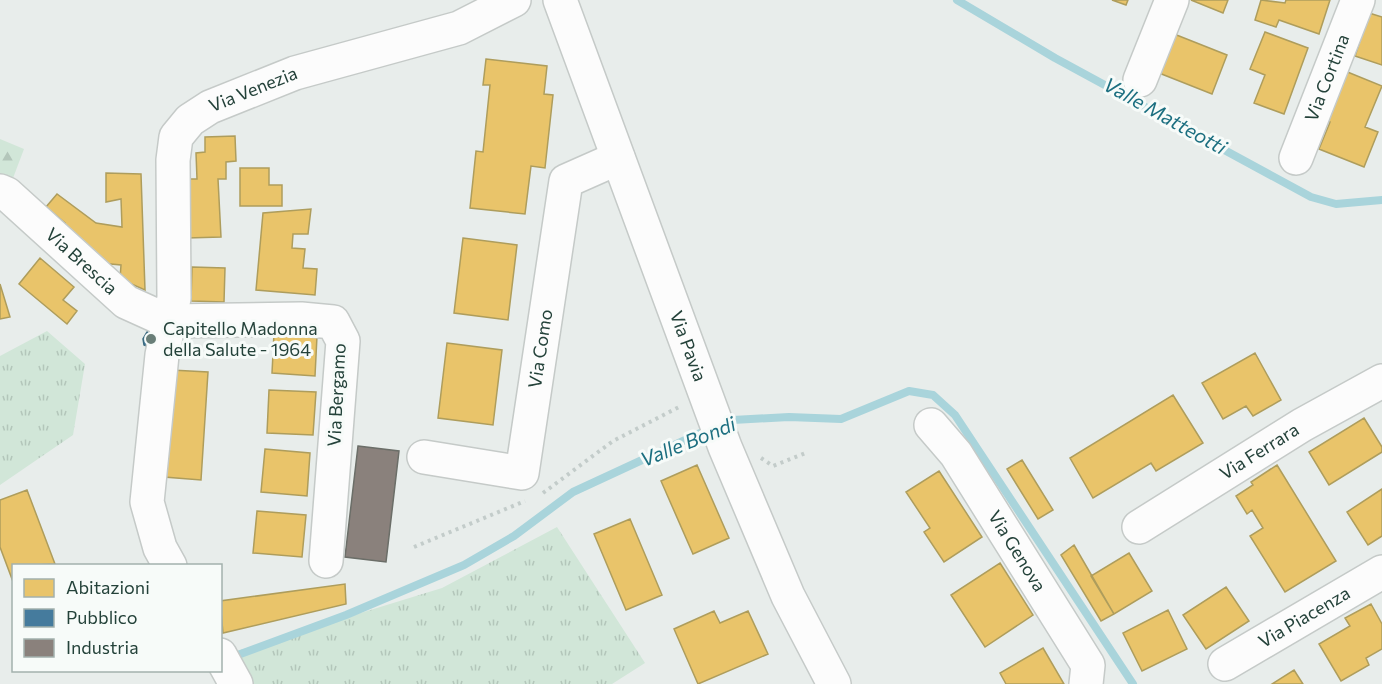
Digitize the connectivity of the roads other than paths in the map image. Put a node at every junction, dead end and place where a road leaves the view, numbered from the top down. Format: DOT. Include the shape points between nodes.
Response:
graph roads {
  1 [pos="514,0"];
  2 [pos="560,0"];
  3 [pos="1172,0"];
  4 [pos="1358,0"];
  5 [pos="1140,80"];
  6 [pos="618,158"];
  7 [pos="1296,158"];
  8 [pos="0,191"];
  9 [pos="168,321"];
  10 [pos="1382,381"];
  11 [pos="931,425"];
  12 [pos="424,457"];
  13 [pos="1139,527"];
  14 [pos="326,561"];
  15 [pos="169,564"];
  16 [pos="1382,572"];
  17 [pos="222,660"];
  18 [pos="1225,664"];
  19 [pos="236,684"];
  20 [pos="834,684"];
  21 [pos="1086,684"];
  1 -- 9 [label="street, Via Venezia" via="459,28 295,73 210,107 190,120 176,137 173,159 174,298"];
  2 -- 6 [label="street, Via Pavia"];
  3 -- 5 [label="street"];
  4 -- 7 [label="street, Via Cortina"];
  6 -- 12 [label="street, Via Como" via="566,181 522,473"];
  6 -- 20 [label="street, Via Pavia" via="725,447 788,596"];
  8 -- 9 [label="street, Via Brescia" via="126,302"];
  9 -- 14 [label="street, Via Bergamo" via="333,322 343,341"];
  9 -- 15 [label="street" via="147,502 160,548"];
  10 -- 13 [label="street, Via Ferrara" via="1302,425"];
  11 -- 21 [label="street, Via Genova" via="956,454 1088,665"];
  16 -- 18 [label="street, Via Piacenza"];
  17 -- 19 [label="street"];
}
